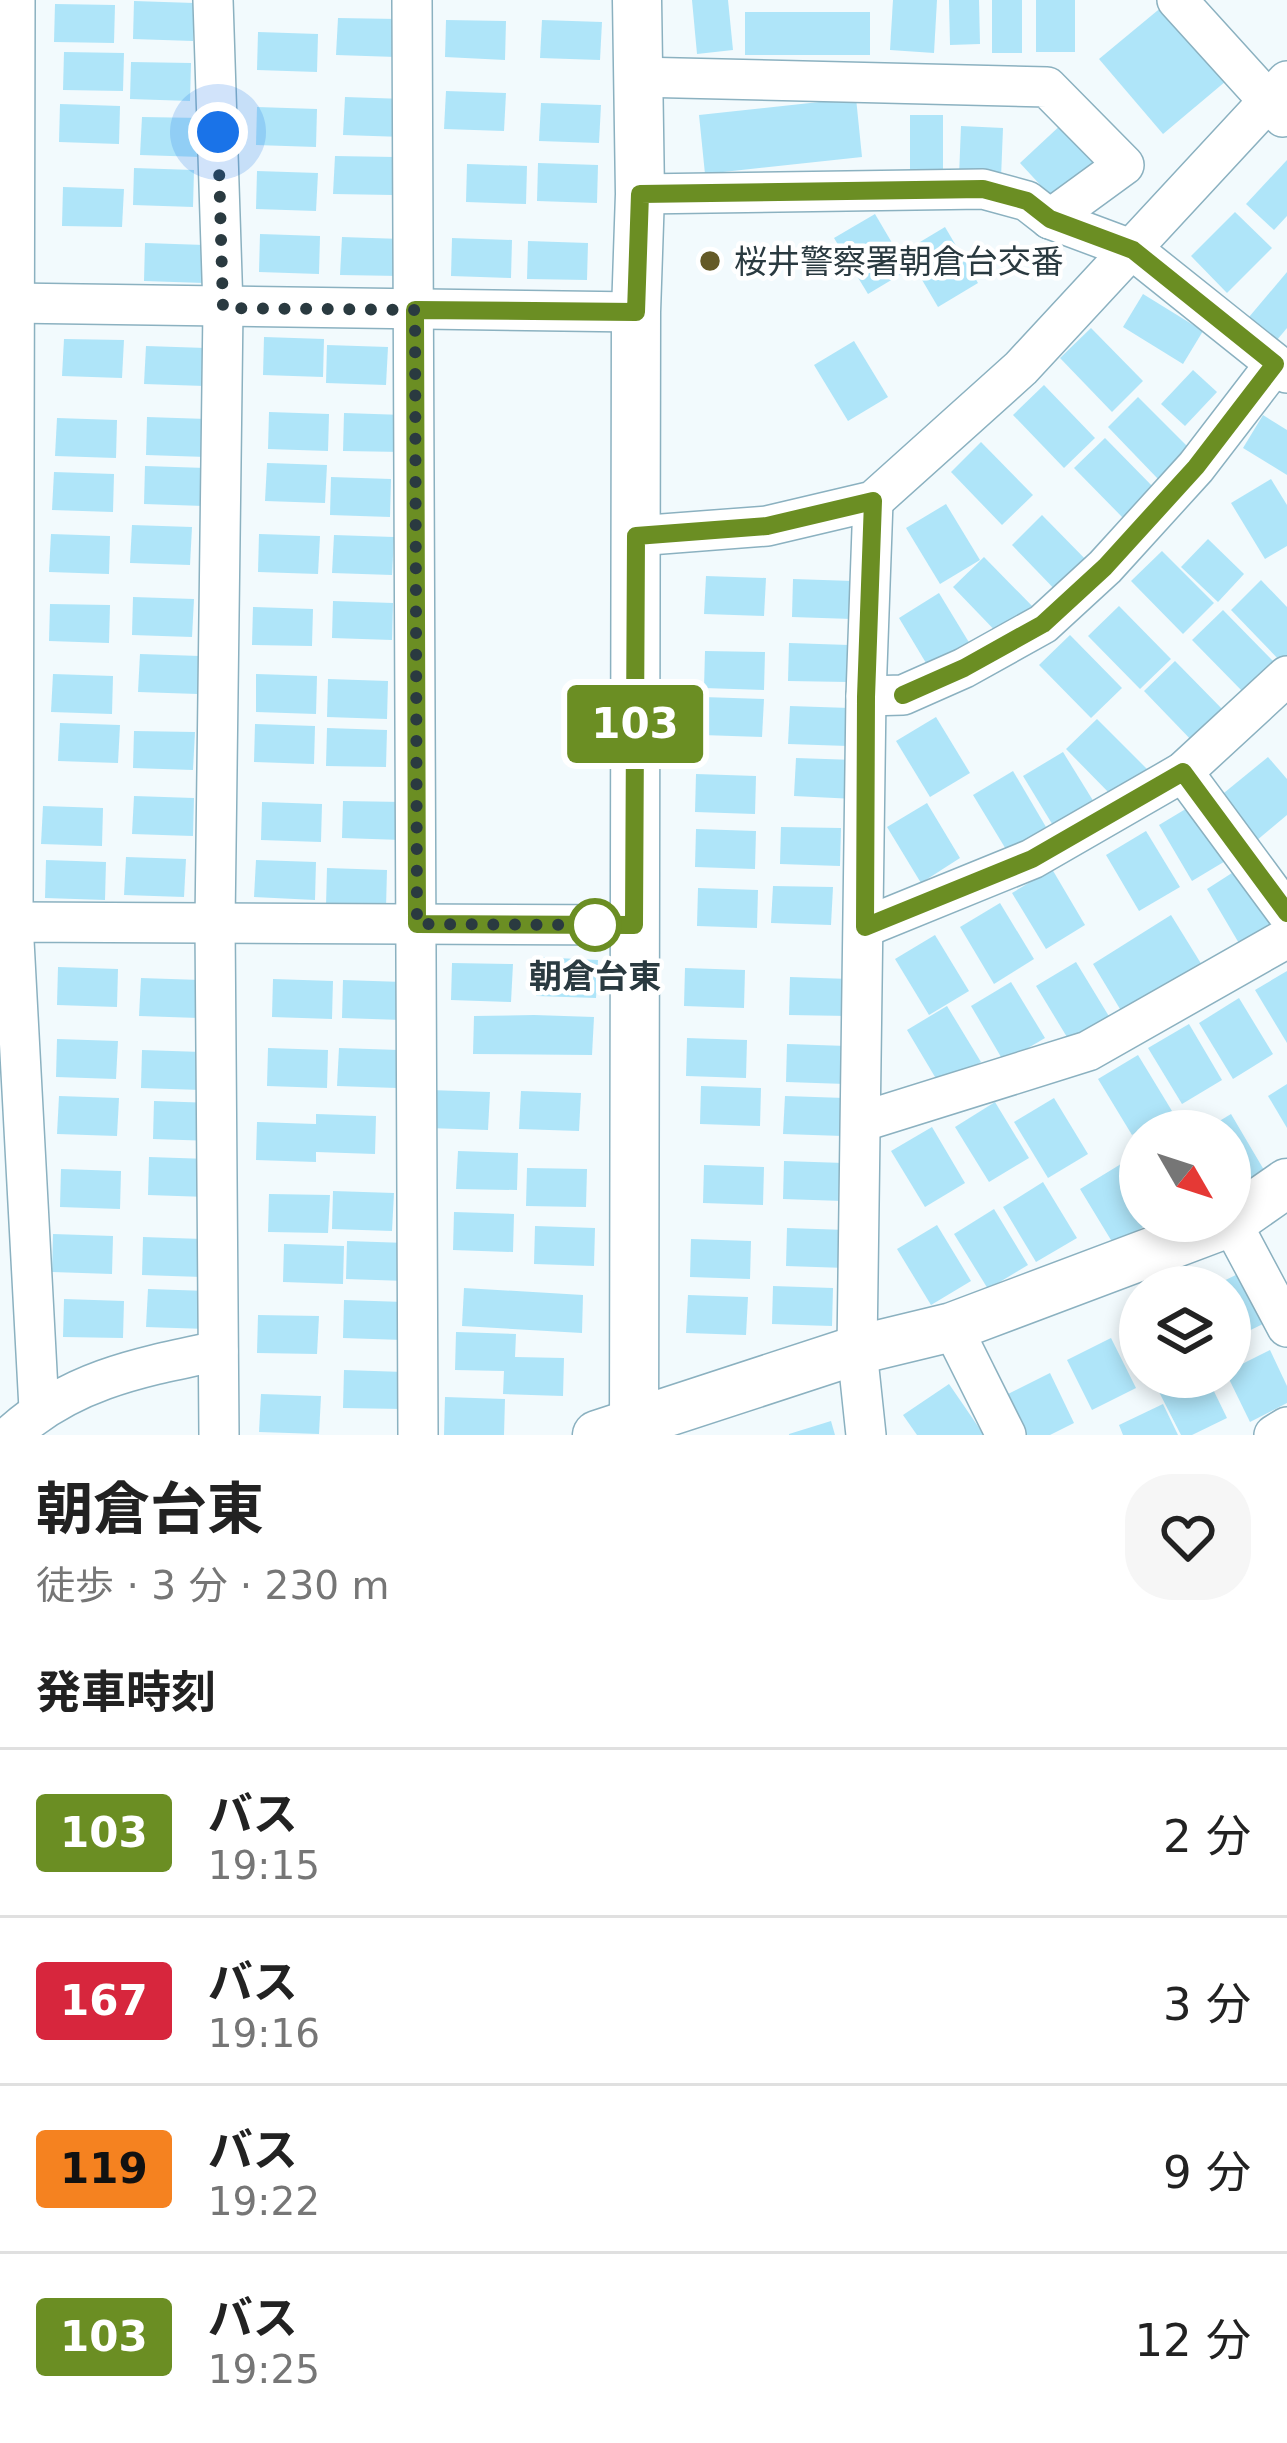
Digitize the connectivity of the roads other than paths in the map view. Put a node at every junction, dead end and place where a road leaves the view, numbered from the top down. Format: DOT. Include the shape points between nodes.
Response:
graph roads {
  1 [pos="213,0"];
  2 [pos="412,0"];
  3 [pos="637,0"];
  4 [pos="1177,0"];
  5 [pos="10,18"];
  6 [pos="637,77"];
  7 [pos="1281,101"];
  8 [pos="640,194"];
  9 [pos="1050,219"];
  10 [pos="1133,250"];
  11 [pos="12,303"];
  12 [pos="223,308"];
  13 [pos="415,310"];
  14 [pos="636,312"];
  15 [pos="1281,368"];
  16 [pos="873,501"];
  17 [pos="636,536"];
  18 [pos="1287,676"];
  19 [pos="866,697"];
  20 [pos="1183,772"];
  21 [pos="1287,913"];
  22 [pos="214,923"];
  23 [pos="7,924"];
  24 [pos="417,924"];
  25 [pos="634,925"];
  26 [pos="865,927"];
  27 [pos="1287,938"];
  28 [pos="862,1122"];
  29 [pos="1287,1184"];
  30 [pos="1251,1208"];
  31 [pos="1178,1242"];
  32 [pos="1242,1242"];
  33 [pos="1287,1327"];
  34 [pos="952,1328"];
  35 [pos="857,1350"];
  36 [pos="218,1351"];
  37 [pos="24,1422"];
  38 [pos="1287,1427"];
  39 [pos="621,1431"];
  40 [pos="219,1435"];
  41 [pos="418,1435"];
  42 [pos="866,1435"];
  43 [pos="1006,1435"];
  44 [pos="1274,1435"];
  1 -- 12 [label="street"];
  2 -- 13 [label="street"];
  3 -- 6 [label="street"];
  4 -- 7 [label="street"];
  5 -- 11 [label="street"];
  6 -- 8 [label="street"];
  6 -- 9 [label="street" via="1047,87 1124,164"];
  7 -- 10 [label="street"];
  8 -- 9 [label="street" via="983,189 1027,201"];
  8 -- 14 [label="street"];
  9 -- 10 [label="street"];
  10 -- 15 [label="street"];
  10 -- 16 [label="street" via="1021,368"];
  11 -- 12 [label="street"];
  11 -- 23 [label="street"];
  12 -- 13 [label="street"];
  12 -- 22 [label="street"];
  13 -- 14 [label="street"];
  13 -- 24 [label="street"];
  14 -- 17 [label="street"];
  15 -- 19 [label="street" via="1105,567 1043,624 903,695"];
  16 -- 17 [label="street" via="767,526"];
  16 -- 19 [label="street"];
  17 -- 25 [label="street"];
  18 -- 20 [label="street"];
  19 -- 26 [label="street"];
  20 -- 21 [label="street"];
  20 -- 26 [label="street" via="1032,859"];
  22 -- 23 [label="street"];
  22 -- 24 [label="street"];
  22 -- 36 [label="street"];
  23 -- 37 [label="street"];
  24 -- 25 [label="street"];
  24 -- 41 [label="street"];
  25 -- 39 [label="street"];
  26 -- 28 [label="street"];
  27 -- 28 [label="street" via="1088,1051"];
  28 -- 35 [label="street"];
  29 -- 30 [label="street"];
  31 -- 34 [label="street"];
  32 -- 33 [label="street"];
  34 -- 35 [label="street"];
  34 -- 43 [label="street"];
  35 -- 39 [label="street"];
  35 -- 42 [label="street"];
  36 -- 37 [label="street" via="118,1372"];
  36 -- 40 [label="street"];
  38 -- 44 [label="street"];
}
